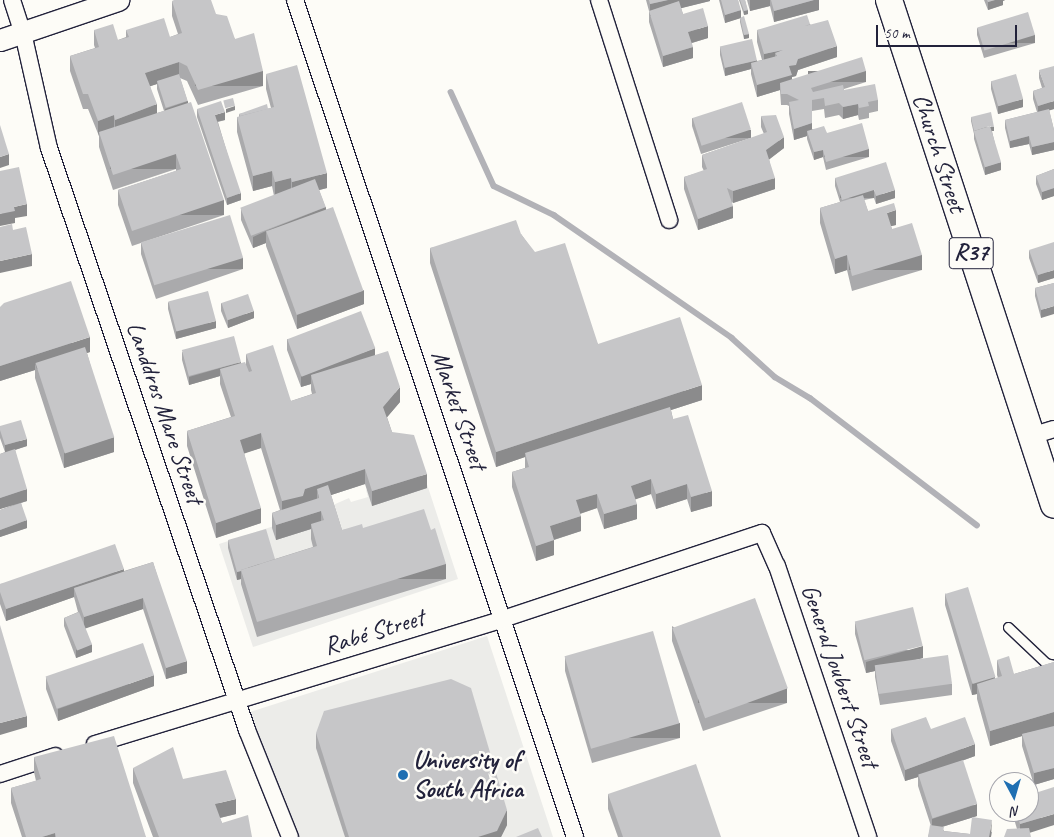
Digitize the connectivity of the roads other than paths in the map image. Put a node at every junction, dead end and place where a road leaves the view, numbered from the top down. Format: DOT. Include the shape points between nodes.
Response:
graph roads {
  1 [pos="12,0"];
  2 [pos="118,0"];
  3 [pos="295,0"];
  4 [pos="599,0"];
  5 [pos="889,0"];
  6 [pos="23,33"];
  7 [pos="0,40"];
  8 [pos="670,220"];
  9 [pos="1042,433"];
  10 [pos="1054,505"];
  11 [pos="762,533"];
  12 [pos="503,619"];
  13 [pos="1008,627"];
  14 [pos="1054,665"];
  15 [pos="236,700"];
  16 [pos="0,774"];
  17 [pos="290,837"];
  18 [pos="575,837"];
  19 [pos="868,837"];
  1 -- 6 [label="street, Landdros Mare Street"];
  2 -- 6 [label="street"];
  3 -- 12 [label="street, Market Street"];
  4 -- 8 [label="street"];
  5 -- 9 [label="main road, Church Street / R37"];
  6 -- 7 [label="street"];
  6 -- 15 [label="street, Landdros Mare Street" via="48,148"];
  9 -- 10 [label="main road, Church Street / R37"];
  11 -- 12 [label="street, Rabé Street"];
  11 -- 19 [label="street, General Joubert Street" via="777,566"];
  12 -- 15 [label="street, Rabé Street"];
  12 -- 18 [label="street, Market Street"];
  13 -- 14 [label="lane" via="1046,663"];
  15 -- 16 [label="street, Rabé Street"];
  15 -- 17 [label="street, Landdros Mare Street"];
}
